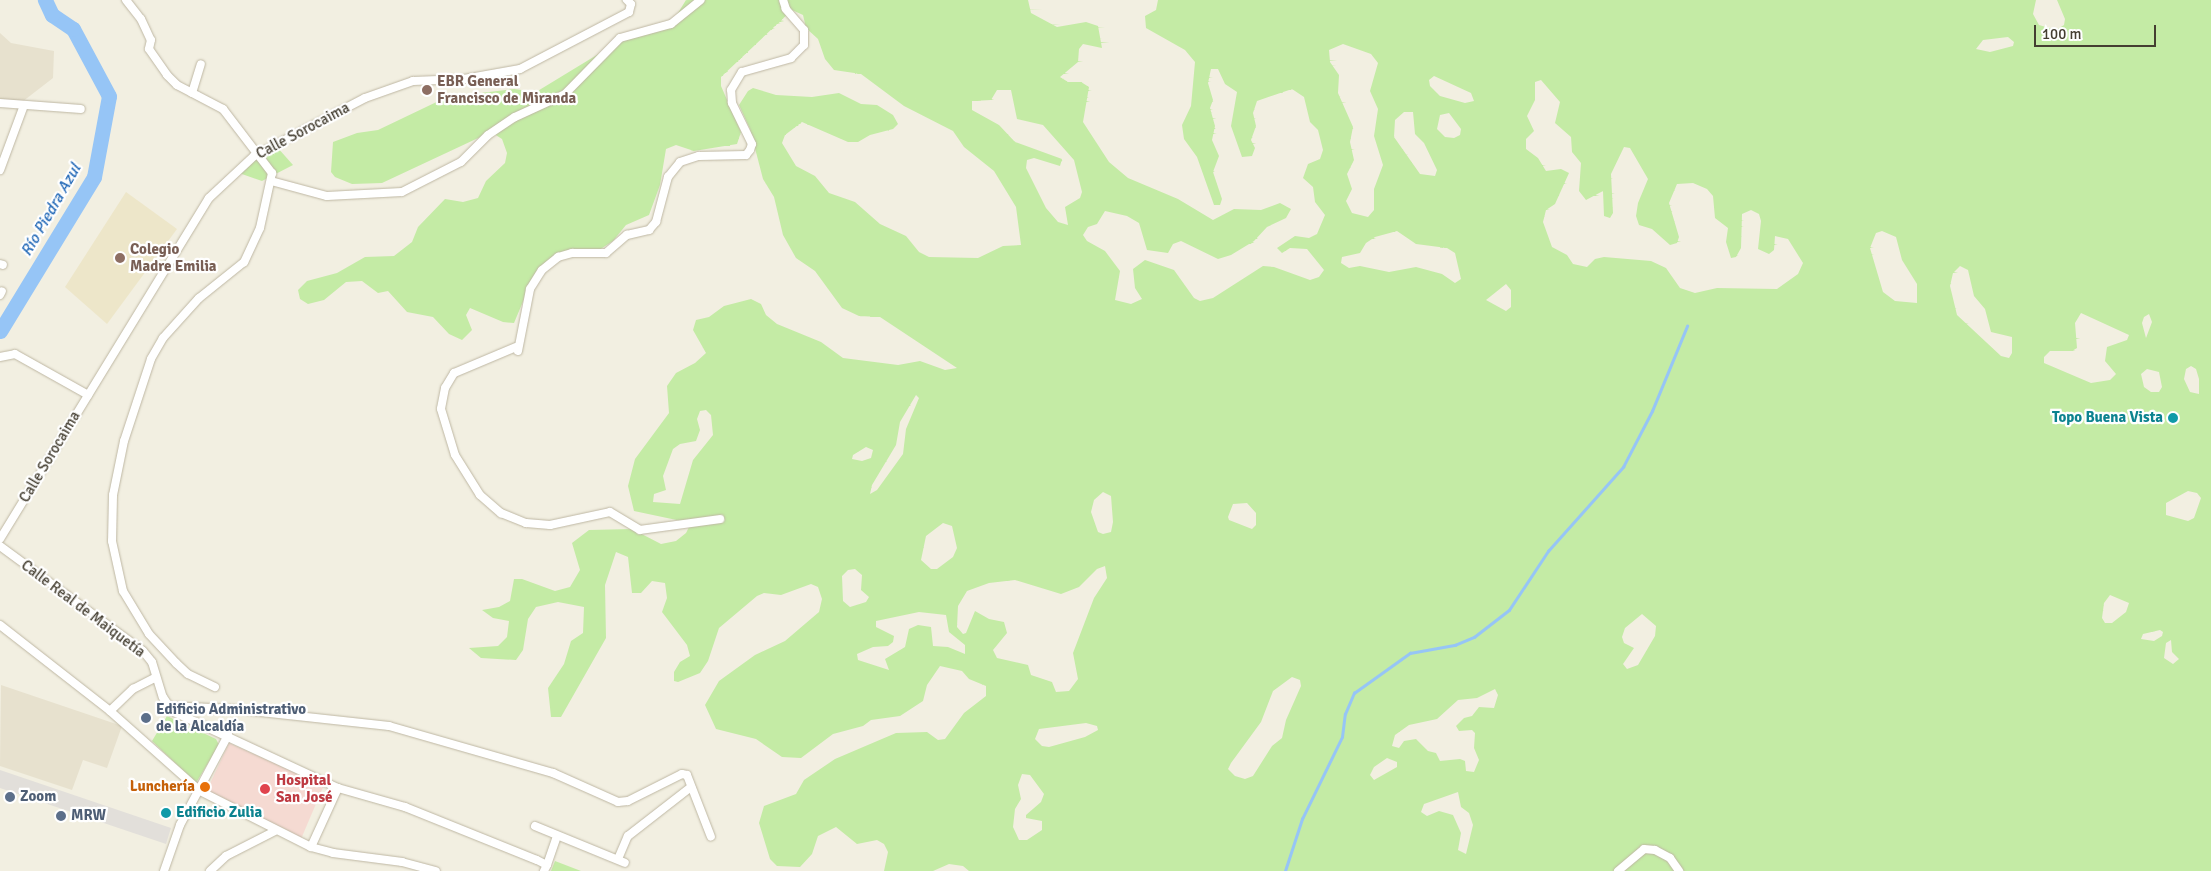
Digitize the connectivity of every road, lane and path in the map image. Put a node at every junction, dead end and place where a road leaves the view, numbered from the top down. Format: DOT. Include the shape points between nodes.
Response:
graph roads {
  1 [pos="126,0"];
  2 [pos="627,0"];
  3 [pos="701,0"];
  4 [pos="783,0"];
  5 [pos="201,64"];
  6 [pos="192,93"];
  7 [pos="0,103"];
  8 [pos="24,105"];
  9 [pos="81,109"];
  10 [pos="258,154"];
  11 [pos="0,170"];
  12 [pos="271,181"];
  13 [pos="0,357"];
  14 [pos="88,395"];
  15 [pos="720,519"];
  16 [pos="0,539"];
  17 [pos="0,546"];
  18 [pos="0,625"];
  19 [pos="155,678"];
  20 [pos="215,687"];
  21 [pos="167,706"];
  22 [pos="110,712"];
  23 [pos="228,735"];
  24 [pos="691,787"];
  25 [pos="338,788"];
  26 [pos="200,791"];
  27 [pos="535,826"];
  28 [pos="276,831"];
  29 [pos="557,836"];
  30 [pos="711,837"];
  31 [pos="311,847"];
  32 [pos="546,868"];
  33 [pos="164,871"];
  34 [pos="210,871"];
  35 [pos="436,871"];
  36 [pos="1618,871"];
  37 [pos="1679,871"];
  1 -- 6 [label="street" via="141,19 150,40 149,49 159,65 177,84"];
  2 -- 10 [label="street, Calle Sorocaima" via="629,12 520,69 464,79 413,81 365,98"];
  3 -- 12 [label="street" via="671,24 620,38 565,94 515,117 488,135 461,162 402,192 327,196"];
  4 -- 15 [label="street" via="786,9 804,30 804,44 791,58 742,72 731,90 732,103 752,144 746,155 699,156 680,162 668,177 656,222 649,230 627,235 606,253 572,253 558,257 542,270 530,290 522,320 522,339 517,349 454,373 445,388 442,409 455,455 480,495 501,513 526,523 550,525 610,512 640,530"];
  5 -- 6 [label="street"];
  6 -- 10 [label="street" via="223,109"];
  7 -- 8 [label="street"];
  8 -- 9 [label="street"];
  8 -- 11 [label="street"];
  10 -- 12 [label="street" via="272,173"];
  10 -- 14 [label="street, Calle Sorocaima" via="209,198"];
  12 -- 20 [label="street" via="260,228 244,262 182,316 163,338 151,359 124,441 113,494 112,541 123,592 149,634 176,663 188,674"];
  13 -- 14 [label="street" via="15,354"];
  14 -- 16 [label="street, Calle Sorocaima"];
  17 -- 19 [label="street, Calle Real de Maiquetía" via="143,651 152,662"];
  18 -- 22 [label="street"];
  19 -- 21 [label="street, Calle Real de Maiquetía"];
  19 -- 22 [label="street" via="133,689"];
  21 -- 23 [label="street"];
  21 -- 24 [label="street" via="389,726 553,774 618,802 639,797 682,774 687,775"];
  22 -- 26 [label="street"];
  23 -- 25 [label="street"];
  23 -- 26 [label="street"];
  24 -- 29 [label="street" via="628,836 622,861"];
  24 -- 30 [label="street"];
  25 -- 31 [label="street"];
  25 -- 32 [label="street" via="406,807"];
  26 -- 28 [label="street"];
  26 -- 33 [label="street" via="180,824"];
  27 -- 29 [label="street"];
  28 -- 31 [label="street"];
  28 -- 34 [label="street" via="226,856"];
  29 -- 32 [label="street"];
  31 -- 35 [label="street" via="332,854 402,862"];
  36 -- 37 [label="street" via="1644,849 1655,850 1670,858"];
}
